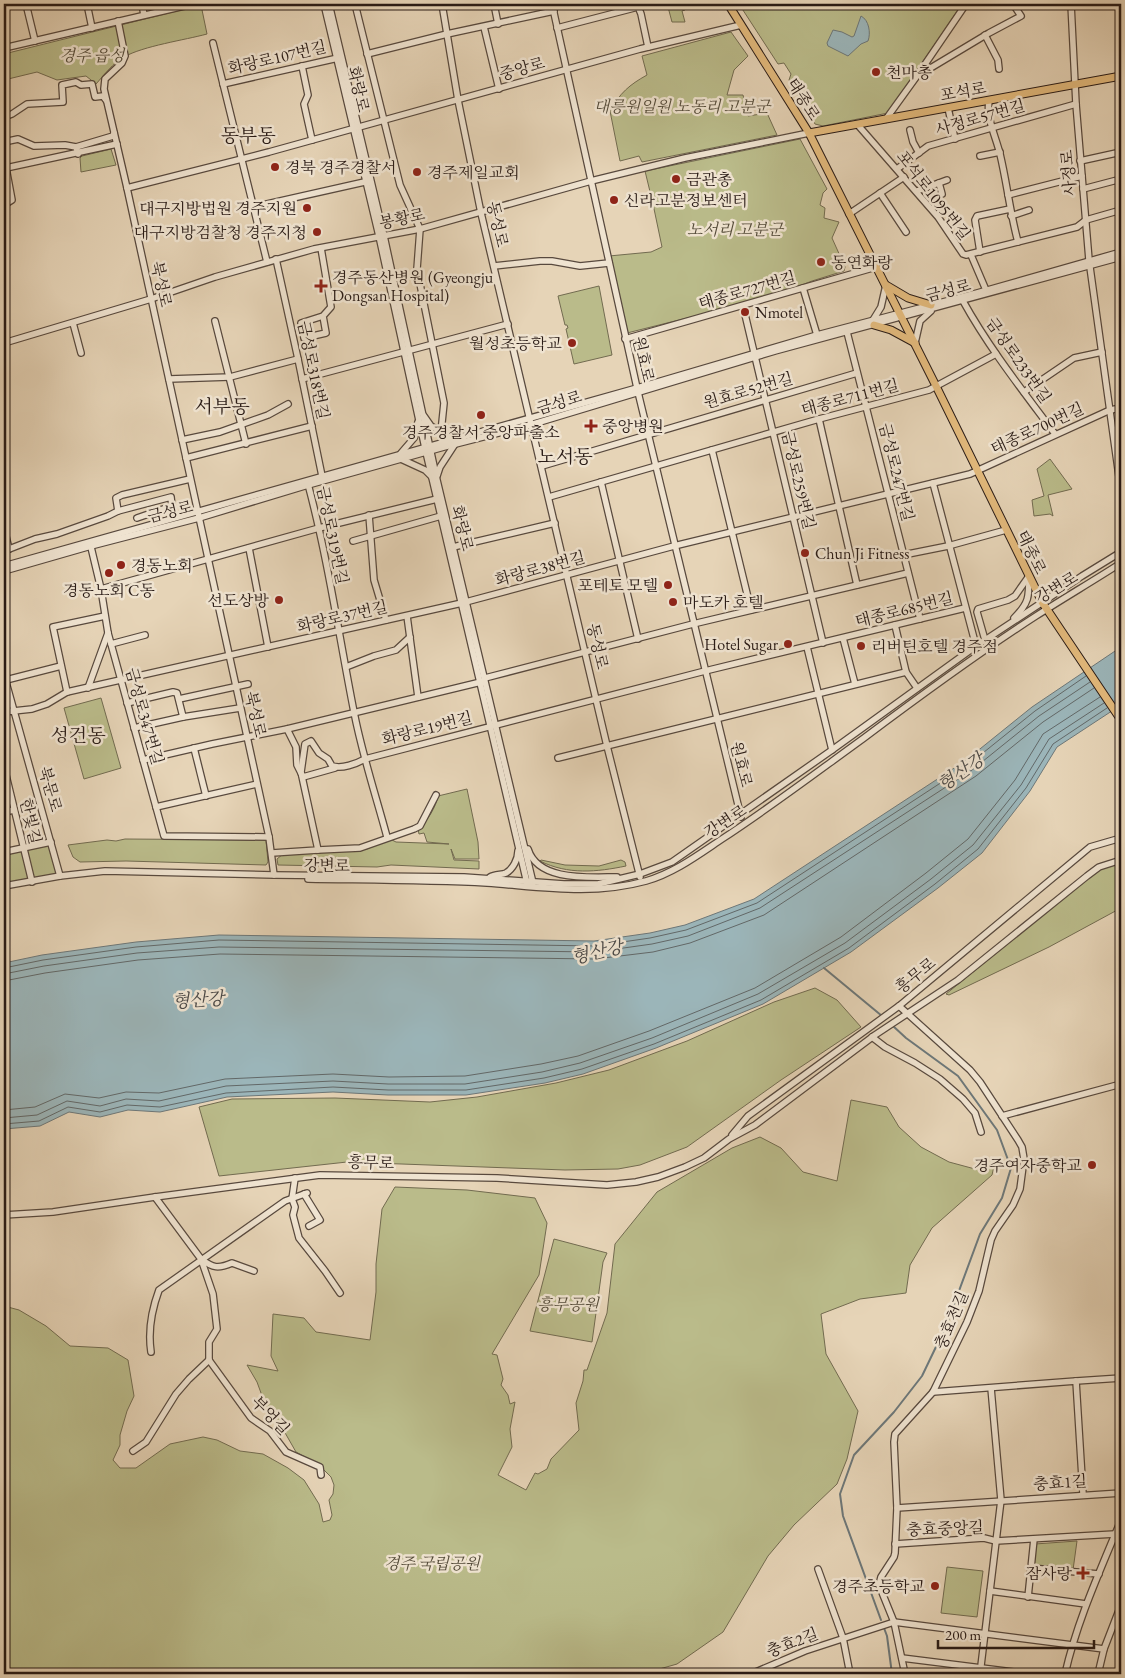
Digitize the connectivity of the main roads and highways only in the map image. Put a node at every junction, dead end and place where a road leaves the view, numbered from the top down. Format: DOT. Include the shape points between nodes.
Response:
graph roads {
  1 [pos="728,4"];
  2 [pos="1121,76"];
  3 [pos="809,133"];
  4 [pos="886,285"];
  5 [pos="932,307"];
  6 [pos="874,322"];
  7 [pos="915,343"];
  8 [pos="1121,720"];
  1 -- 3 [label="main road, 태종로"];
  2 -- 3 [label="main road, 포석로"];
  3 -- 4 [label="main road, 태종로"];
  4 -- 5 [label="main road"];
  4 -- 7 [label="main road, 태종로"];
  6 -- 7 [label="main road"];
  7 -- 8 [label="main road, 태종로" via="1046,610"];
}
